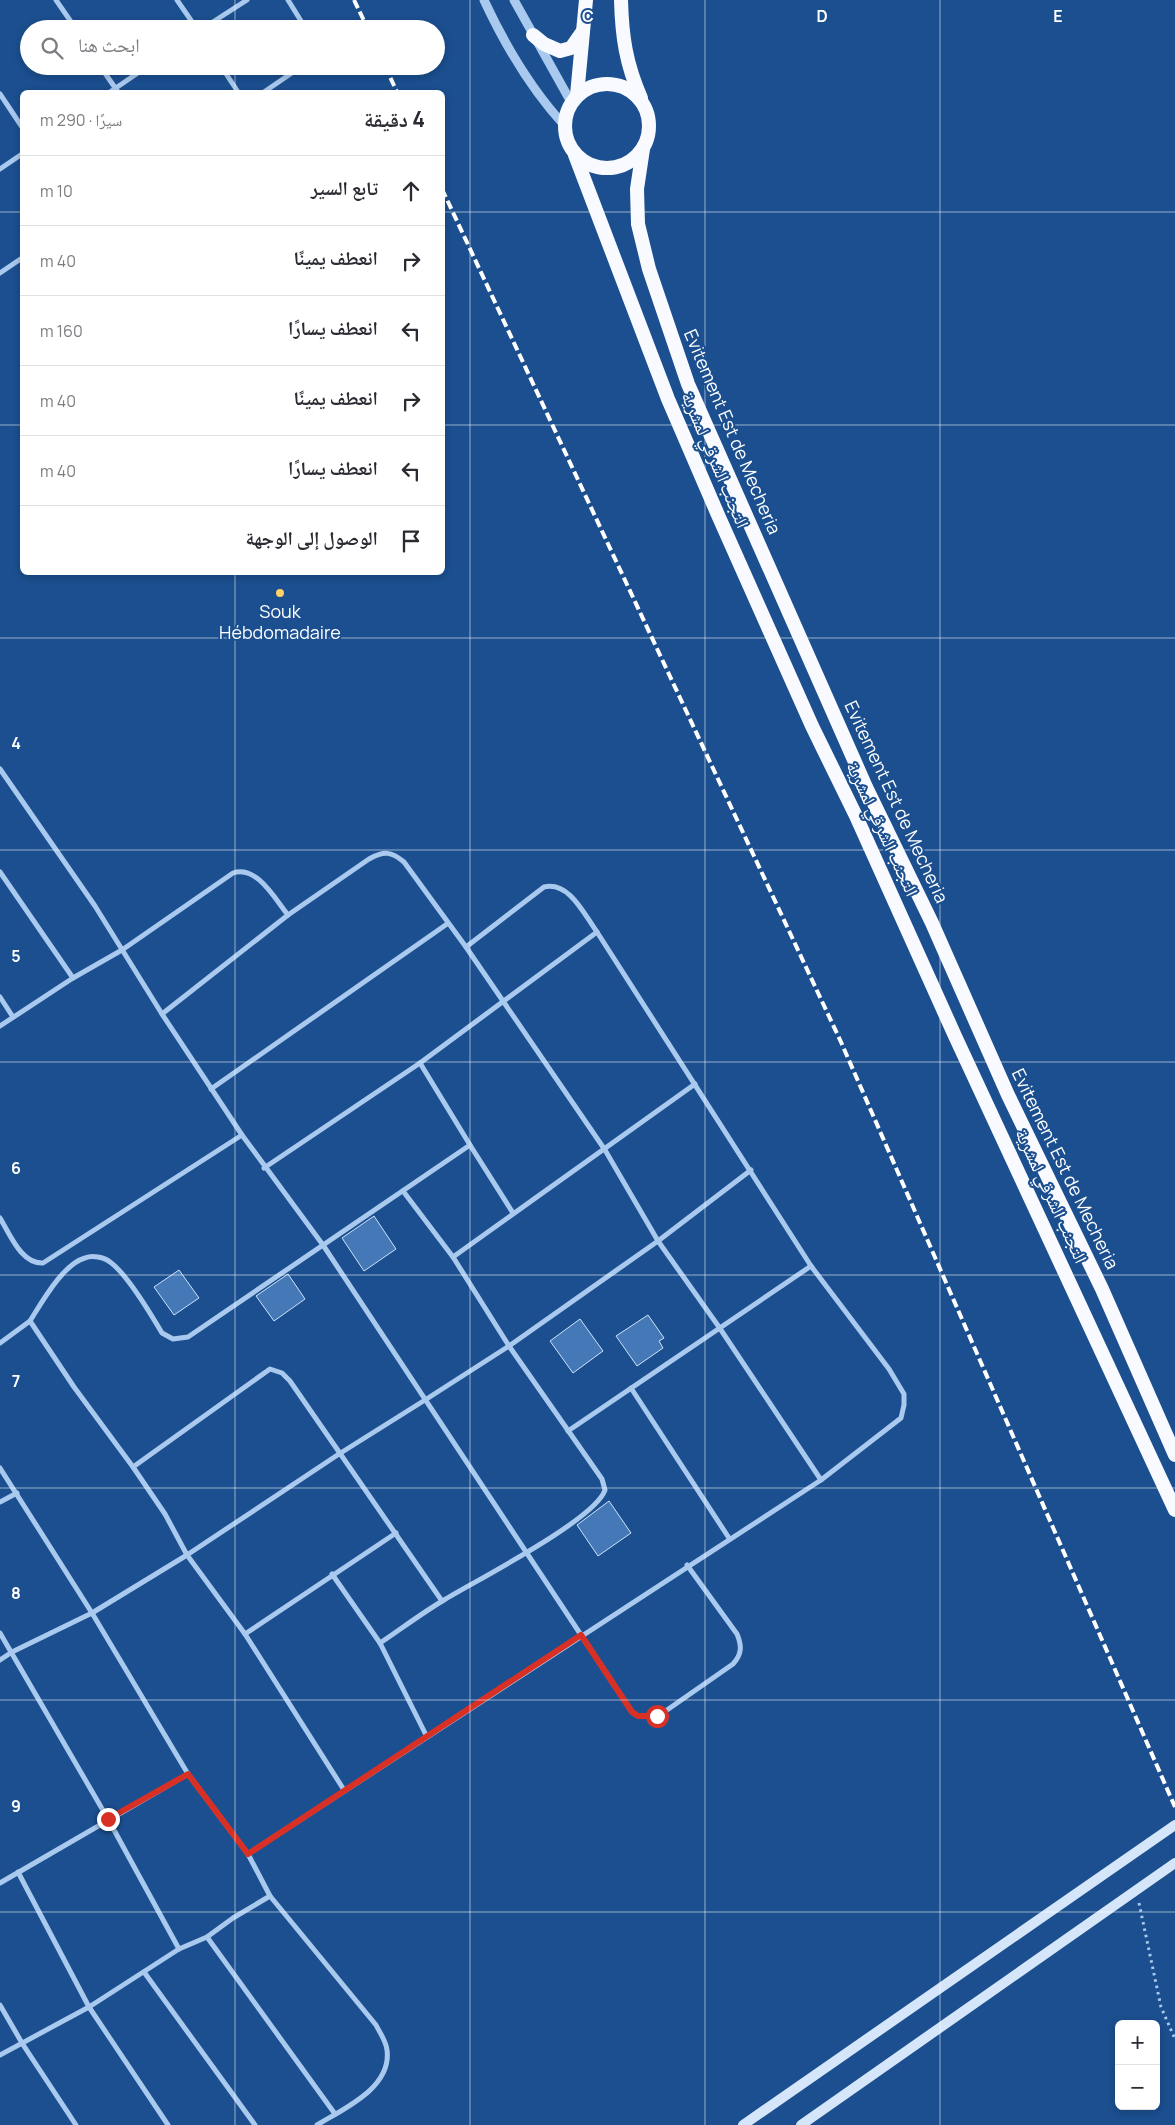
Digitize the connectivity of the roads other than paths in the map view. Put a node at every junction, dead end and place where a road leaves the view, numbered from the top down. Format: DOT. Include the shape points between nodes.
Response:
graph roads {
  1 [pos="56,0"];
  2 [pos="177,0"];
  3 [pos="247,0"];
  4 [pos="288,0"];
  5 [pos="484,0"];
  6 [pos="514,0"];
  7 [pos="586,0"];
  8 [pos="620,0"];
  9 [pos="70,20"];
  10 [pos="191,20"];
  11 [pos="216,20"];
  12 [pos="300,20"];
  13 [pos="584,30"];
  14 [pos="533,35"];
  15 [pos="106,75"];
  16 [pos="137,75"];
  17 [pos="227,75"];
  18 [pos="289,75"];
  19 [pos="116,90"];
  20 [pos="118,90"];
  21 [pos="237,90"];
  22 [pos="267,90"];
  23 [pos="0,94"];
  24 [pos="574,99"];
  25 [pos="644,105"];
  26 [pos="20,125"];
  27 [pos="564,125"];
  28 [pos="643,149"];
  29 [pos="20,155"];
  30 [pos="575,155"];
  31 [pos="0,169"];
  32 [pos="20,259"];
  33 [pos="0,273"];
  34 [pos="0,769"];
  35 [pos="2,776"];
  36 [pos="0,872"];
  37 [pos="288,915"];
  38 [pos="447,924"];
  39 [pos="597,932"];
  40 [pos="466,947"];
  41 [pos="122,950"];
  42 [pos="73,978"];
  43 [pos="0,997"];
  44 [pos="504,1002"];
  45 [pos="162,1014"];
  46 [pos="13,1017"];
  47 [pos="0,1026"];
  48 [pos="420,1063"];
  49 [pos="696,1084"];
  50 [pos="211,1089"];
  51 [pos="242,1135"];
  52 [pos="470,1145"];
  53 [pos="605,1150"];
  54 [pos="264,1168"];
  55 [pos="751,1170"];
  56 [pos="403,1191"];
  57 [pos="513,1213"];
  58 [pos="0,1218"];
  59 [pos="658,1241"];
  60 [pos="323,1245"];
  61 [pos="453,1257"];
  62 [pos="811,1266"];
  63 [pos="30,1320"];
  64 [pos="719,1327"];
  65 [pos="0,1343"];
  66 [pos="509,1346"];
  67 [pos="631,1388"];
  68 [pos="425,1400"];
  69 [pos="568,1431"];
  70 [pos="338,1454"];
  71 [pos="1175,1455"];
  72 [pos="133,1467"];
  73 [pos="0,1468"];
  74 [pos="820,1480"];
  75 [pos="17,1493"];
  76 [pos="0,1502"];
  77 [pos="1175,1510"];
  78 [pos="396,1533"];
  79 [pos="730,1538"];
  80 [pos="527,1553"];
  81 [pos="187,1555"];
  82 [pos="687,1565"];
  83 [pos="332,1574"];
  84 [pos="442,1601"];
  85 [pos="92,1613"];
  86 [pos="0,1633"];
  87 [pos="245,1634"];
  88 [pos="581,1635"];
  89 [pos="380,1643"];
  90 [pos="12,1652"];
  91 [pos="0,1660"];
  92 [pos="426,1735"];
  93 [pos="188,1774"];
  94 [pos="344,1790"];
  95 [pos="108,1819"];
  96 [pos="1175,1825"];
  97 [pos="248,1854"];
  98 [pos="1175,1863"];
  99 [pos="18,1872"];
  100 [pos="0,1883"];
  101 [pos="270,1896"];
  102 [pos="207,1937"];
  103 [pos="179,1949"];
  104 [pos="144,1972"];
  105 [pos="0,2005"];
  106 [pos="89,2007"];
  107 [pos="22,2043"];
  108 [pos="0,2055"];
  109 [pos="334,2114"];
  110 [pos="76,2125"];
  111 [pos="168,2125"];
  112 [pos="255,2125"];
  113 [pos="317,2125"];
  114 [pos="743,2125"];
  115 [pos="802,2125"];
  1 -- 9 [label="street"];
  2 -- 10 [label="street"];
  3 -- 11 [label="street"];
  4 -- 12 [label="street"];
  5 -- 27 [label="street" via="522,72"];
  6 -- 14 [label="street"];
  7 -- 13 [label="highway"];
  8 -- 25 [label="highway" via="622,34 630,73"];
  13 -- 14 [label="highway" via="571,48 560,51"];
  13 -- 24 [label="highway"];
  14 -- 24 [label="street"];
  15 -- 19 [label="street"];
  16 -- 20 [label="street"];
  17 -- 21 [label="street"];
  18 -- 22 [label="street"];
  23 -- 26 [label="street"];
  24 -- 25 [label="highway" via="590,86 606,83 635,93"];
  24 -- 27 [label="highway"];
  25 -- 28 [label="highway" via="649,120"];
  27 -- 30 [label="highway" via="567,141"];
  28 -- 30 [label="highway" via="618,167 602,169"];
  28 -- 71 [label="highway, Evitement Est de Mecheria" via="637,190 638,224 649,269 688,384 866,787 932,923 1008,1095 1102,1289"];
  29 -- 31 [label="street"];
  30 -- 77 [label="highway, التجنب الشرقي لمشرية" via="668,398 722,524 812,726"];
  32 -- 33 [label="street"];
  34 -- 35 [label="street"];
  35 -- 41 [label="street"];
  36 -- 42 [label="street"];
  37 -- 38 [label="street" via="369,859 389,852 404,862"];
  37 -- 41 [label="street" via="260,880 239,872 218,882"];
  37 -- 45 [label="street"];
  38 -- 40 [label="street"];
  38 -- 50 [label="street"];
  39 -- 40 [label="street" via="570,895 552,885 534,893"];
  39 -- 44 [label="street"];
  39 -- 49 [label="street"];
  40 -- 44 [label="street"];
  41 -- 42 [label="street"];
  41 -- 45 [label="street"];
  42 -- 46 [label="street"];
  43 -- 46 [label="street"];
  44 -- 48 [label="street"];
  44 -- 53 [label="street"];
  45 -- 50 [label="street"];
  46 -- 47 [label="street"];
  48 -- 52 [label="street"];
  48 -- 54 [label="street"];
  49 -- 53 [label="street"];
  49 -- 55 [label="street"];
  50 -- 51 [label="street"];
  51 -- 54 [label="street"];
  51 -- 58 [label="street" via="42,1263 30,1262 24,1257"];
  52 -- 56 [label="street"];
  52 -- 57 [label="street"];
  53 -- 57 [label="street"];
  53 -- 59 [label="street"];
  54 -- 60 [label="street"];
  55 -- 59 [label="street"];
  55 -- 62 [label="street"];
  56 -- 60 [label="street"];
  56 -- 61 [label="street"];
  57 -- 61 [label="street"];
  59 -- 64 [label="street"];
  59 -- 66 [label="street"];
  60 -- 63 [label="street" via="181,1339 162,1333 119,1270 110,1261 98,1257 85,1258 74,1264 54,1285"];
  60 -- 68 [label="street"];
  61 -- 66 [label="street"];
  62 -- 64 [label="street"];
  62 -- 74 [label="street" via="889,1369 904,1394 901,1418"];
  63 -- 65 [label="street"];
  63 -- 72 [label="street"];
  64 -- 67 [label="street"];
  64 -- 74 [label="street"];
  66 -- 68 [label="street"];
  66 -- 69 [label="street"];
  67 -- 69 [label="street"];
  67 -- 79 [label="street"];
  68 -- 70 [label="street"];
  68 -- 80 [label="street"];
  69 -- 80 [label="street" via="602,1479 605,1490 599,1501 588,1510"];
  70 -- 72 [label="street" via="290,1380 270,1369"];
  70 -- 78 [label="street"];
  70 -- 81 [label="street"];
  72 -- 81 [label="street" via="165,1514"];
  73 -- 75 [label="street"];
  74 -- 79 [label="street"];
  75 -- 76 [label="street"];
  75 -- 85 [label="street"];
  78 -- 83 [label="street"];
  78 -- 84 [label="street"];
  79 -- 82 [label="street"];
  80 -- 84 [label="street"];
  80 -- 88 [label="street"];
  81 -- 85 [label="street"];
  81 -- 87 [label="street"];
  82 -- 88 [label="street"];
  82 -- 88 [label="street" via="736,1634 741,1652 733,1664 657,1716 638,1716 632,1712"];
  83 -- 87 [label="street"];
  83 -- 89 [label="street"];
  84 -- 89 [label="street"];
  85 -- 90 [label="street"];
  85 -- 93 [label="street"];
  86 -- 90 [label="street"];
  87 -- 94 [label="street"];
  88 -- 92 [label="street"];
  89 -- 92 [label="street"];
  90 -- 91 [label="street"];
  90 -- 95 [label="street"];
  92 -- 94 [label="street"];
  93 -- 95 [label="street"];
  93 -- 97 [label="street"];
  94 -- 97 [label="street"];
  95 -- 99 [label="street"];
  95 -- 103 [label="street"];
  96 -- 114 [label="main road"];
  97 -- 101 [label="street"];
  98 -- 115 [label="main road"];
  99 -- 100 [label="street"];
  99 -- 106 [label="street"];
  101 -- 102 [label="street"];
  101 -- 109 [label="street" via="376,2025 387,2050 386,2063 371,2091"];
  102 -- 103 [label="street"];
  102 -- 109 [label="street"];
  103 -- 104 [label="street"];
  104 -- 106 [label="street"];
  104 -- 112 [label="street"];
  105 -- 107 [label="street"];
  106 -- 107 [label="street"];
  106 -- 111 [label="street"];
  107 -- 108 [label="street"];
  107 -- 110 [label="street"];
  109 -- 113 [label="street"];
}
